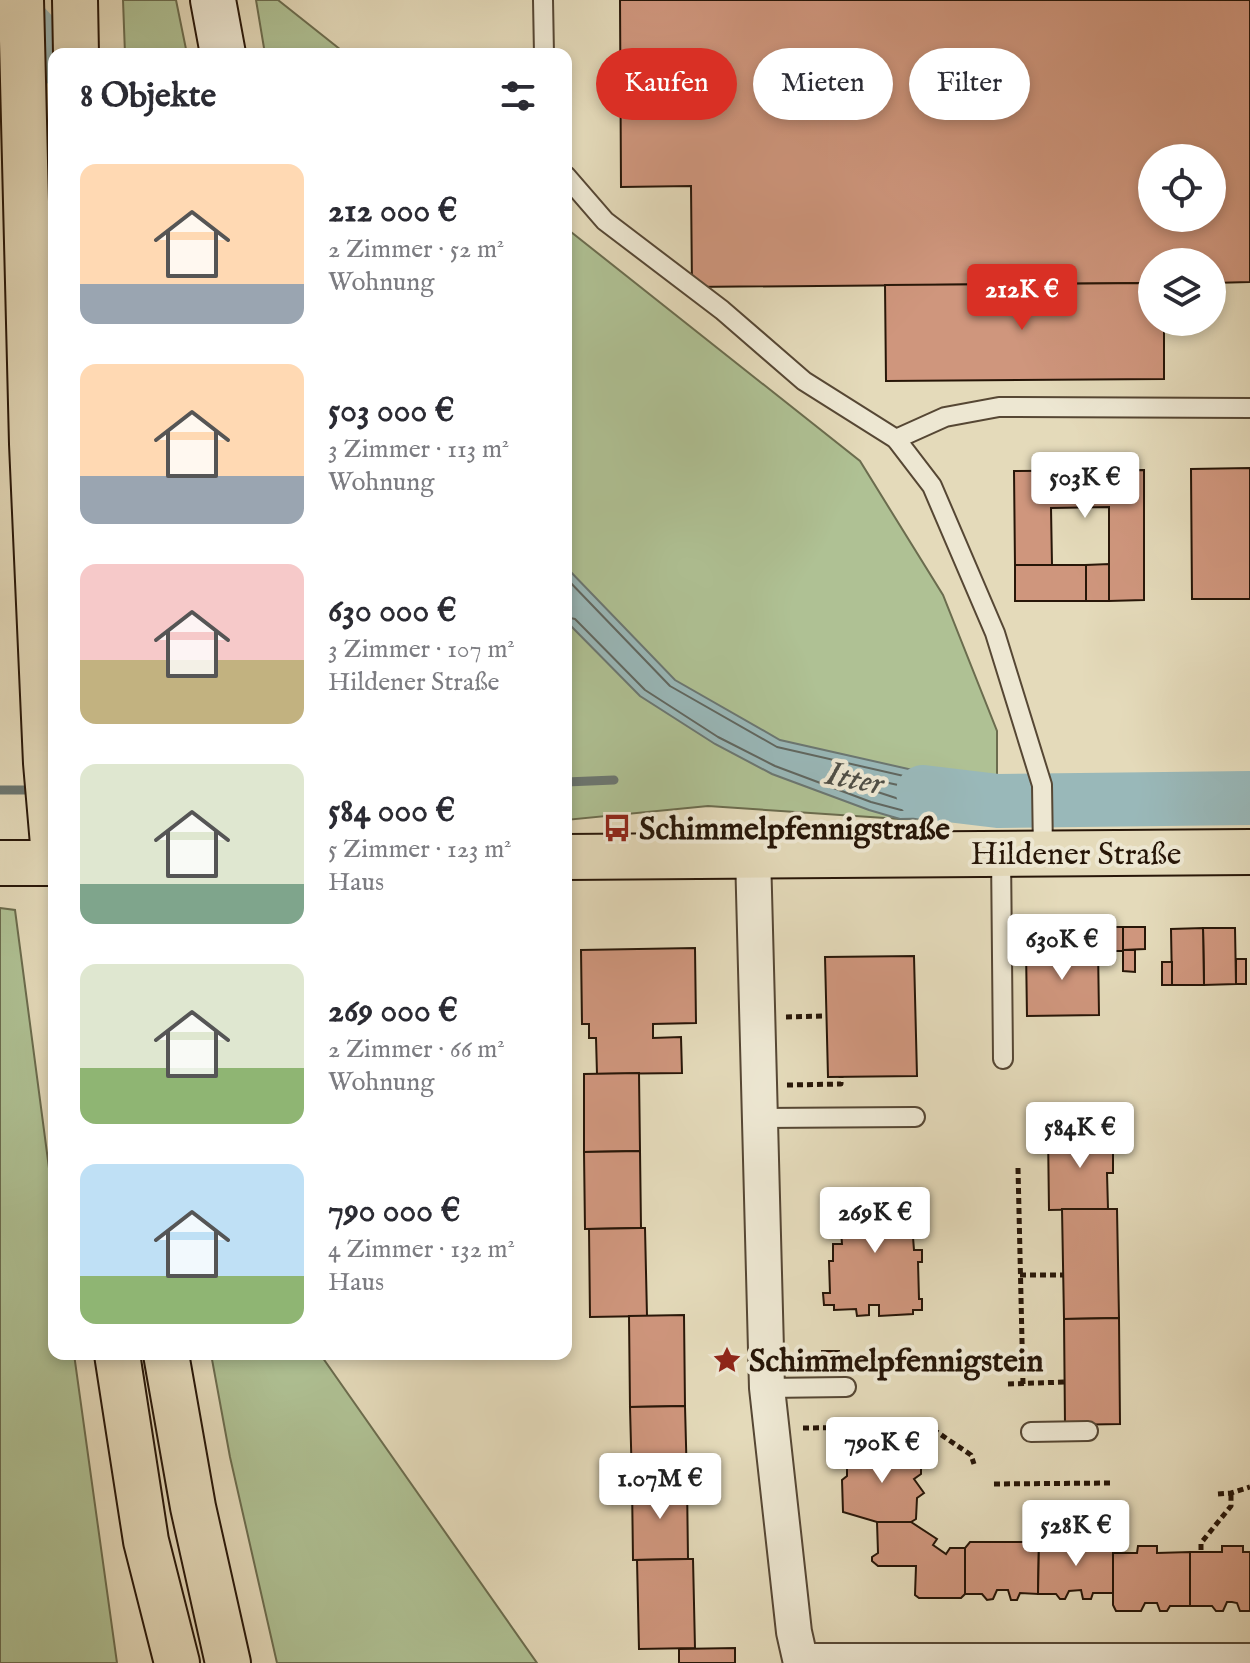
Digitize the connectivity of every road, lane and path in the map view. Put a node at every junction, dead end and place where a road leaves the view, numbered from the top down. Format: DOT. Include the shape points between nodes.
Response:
graph roads {
  1 [pos="21,0"];
  2 [pos="75,0"];
  3 [pos="213,0"];
  4 [pos="543,0"];
  5 [pos="76,48"];
  6 [pos="222,48"];
  7 [pos="544,48"];
  8 [pos="572,183"];
  9 [pos="1250,408"];
  10 [pos="896,439"];
  11 [pos="48,786"];
  12 [pos="1029,848"];
  13 [pos="1250,852"];
  14 [pos="753,854"];
  15 [pos="572,857"];
  16 [pos="0,863"];
  17 [pos="48,863"];
  18 [pos="1003,1059"];
  19 [pos="841,1077"];
  20 [pos="758,1085"];
  21 [pos="915,1117"];
  22 [pos="759,1118"];
  23 [pos="1018,1168"];
  24 [pos="1020,1275"];
  25 [pos="1063,1275"];
  26 [pos="118,1360"];
  27 [pos="167,1360"];
  28 [pos="1065,1382"];
  29 [pos="1008,1384"];
  30 [pos="1023,1384"];
  31 [pos="846,1387"];
  32 [pos="767,1388"];
  33 [pos="770,1428"];
  34 [pos="1088,1431"];
  35 [pos="1031,1432"];
  36 [pos="974,1464"];
  37 [pos="1113,1483"];
  38 [pos="994,1484"];
  39 [pos="1250,1487"];
  40 [pos="1231,1493"];
  41 [pos="1218,1494"];
  42 [pos="1201,1550"];
  43 [pos="1250,1661"];
  44 [pos="801,1662"];
  45 [pos="177,1663"];
  46 [pos="228,1663"];
  1 -- 11 [label="main road"];
  2 -- 5 [label="main road"];
  3 -- 6 [label="main road"];
  4 -- 7 [label="lane"];
  8 -- 10 [label="lane" via="605,221 804,381"];
  9 -- 10 [label="lane" via="999,407 945,417"];
  10 -- 12 [label="lane" via="932,486 995,633 1042,785"];
  12 -- 13 [label="main road, Hildener Straße"];
  12 -- 14 [label="main road, Hildener Straße"];
  12 -- 18 [label="lane"];
  14 -- 15 [label="main road, Hildener Straße"];
  14 -- 20 [label="street"];
  16 -- 17 [label="main road"];
  19 -- 20 [label="path" via="841,1084"];
  20 -- 22 [label="street"];
  21 -- 22 [label="lane"];
  22 -- 32 [label="street"];
  23 -- 24 [label="path"];
  24 -- 25 [label="path"];
  24 -- 30 [label="path"];
  26 -- 45 [label="main road" via="146,1541"];
  27 -- 46 [label="main road"];
  28 -- 30 [label="path"];
  29 -- 30 [label="path"];
  31 -- 32 [label="lane"];
  32 -- 33 [label="street"];
  33 -- 36 [label="path" via="923,1427 971,1455"];
  33 -- 44 [label="street"];
  34 -- 35 [label="lane"];
  37 -- 38 [label="path"];
  39 -- 40 [label="path"];
  40 -- 41 [label="path"];
  40 -- 42 [label="path" via="1231,1506"];
  43 -- 44 [label="street"];
}
